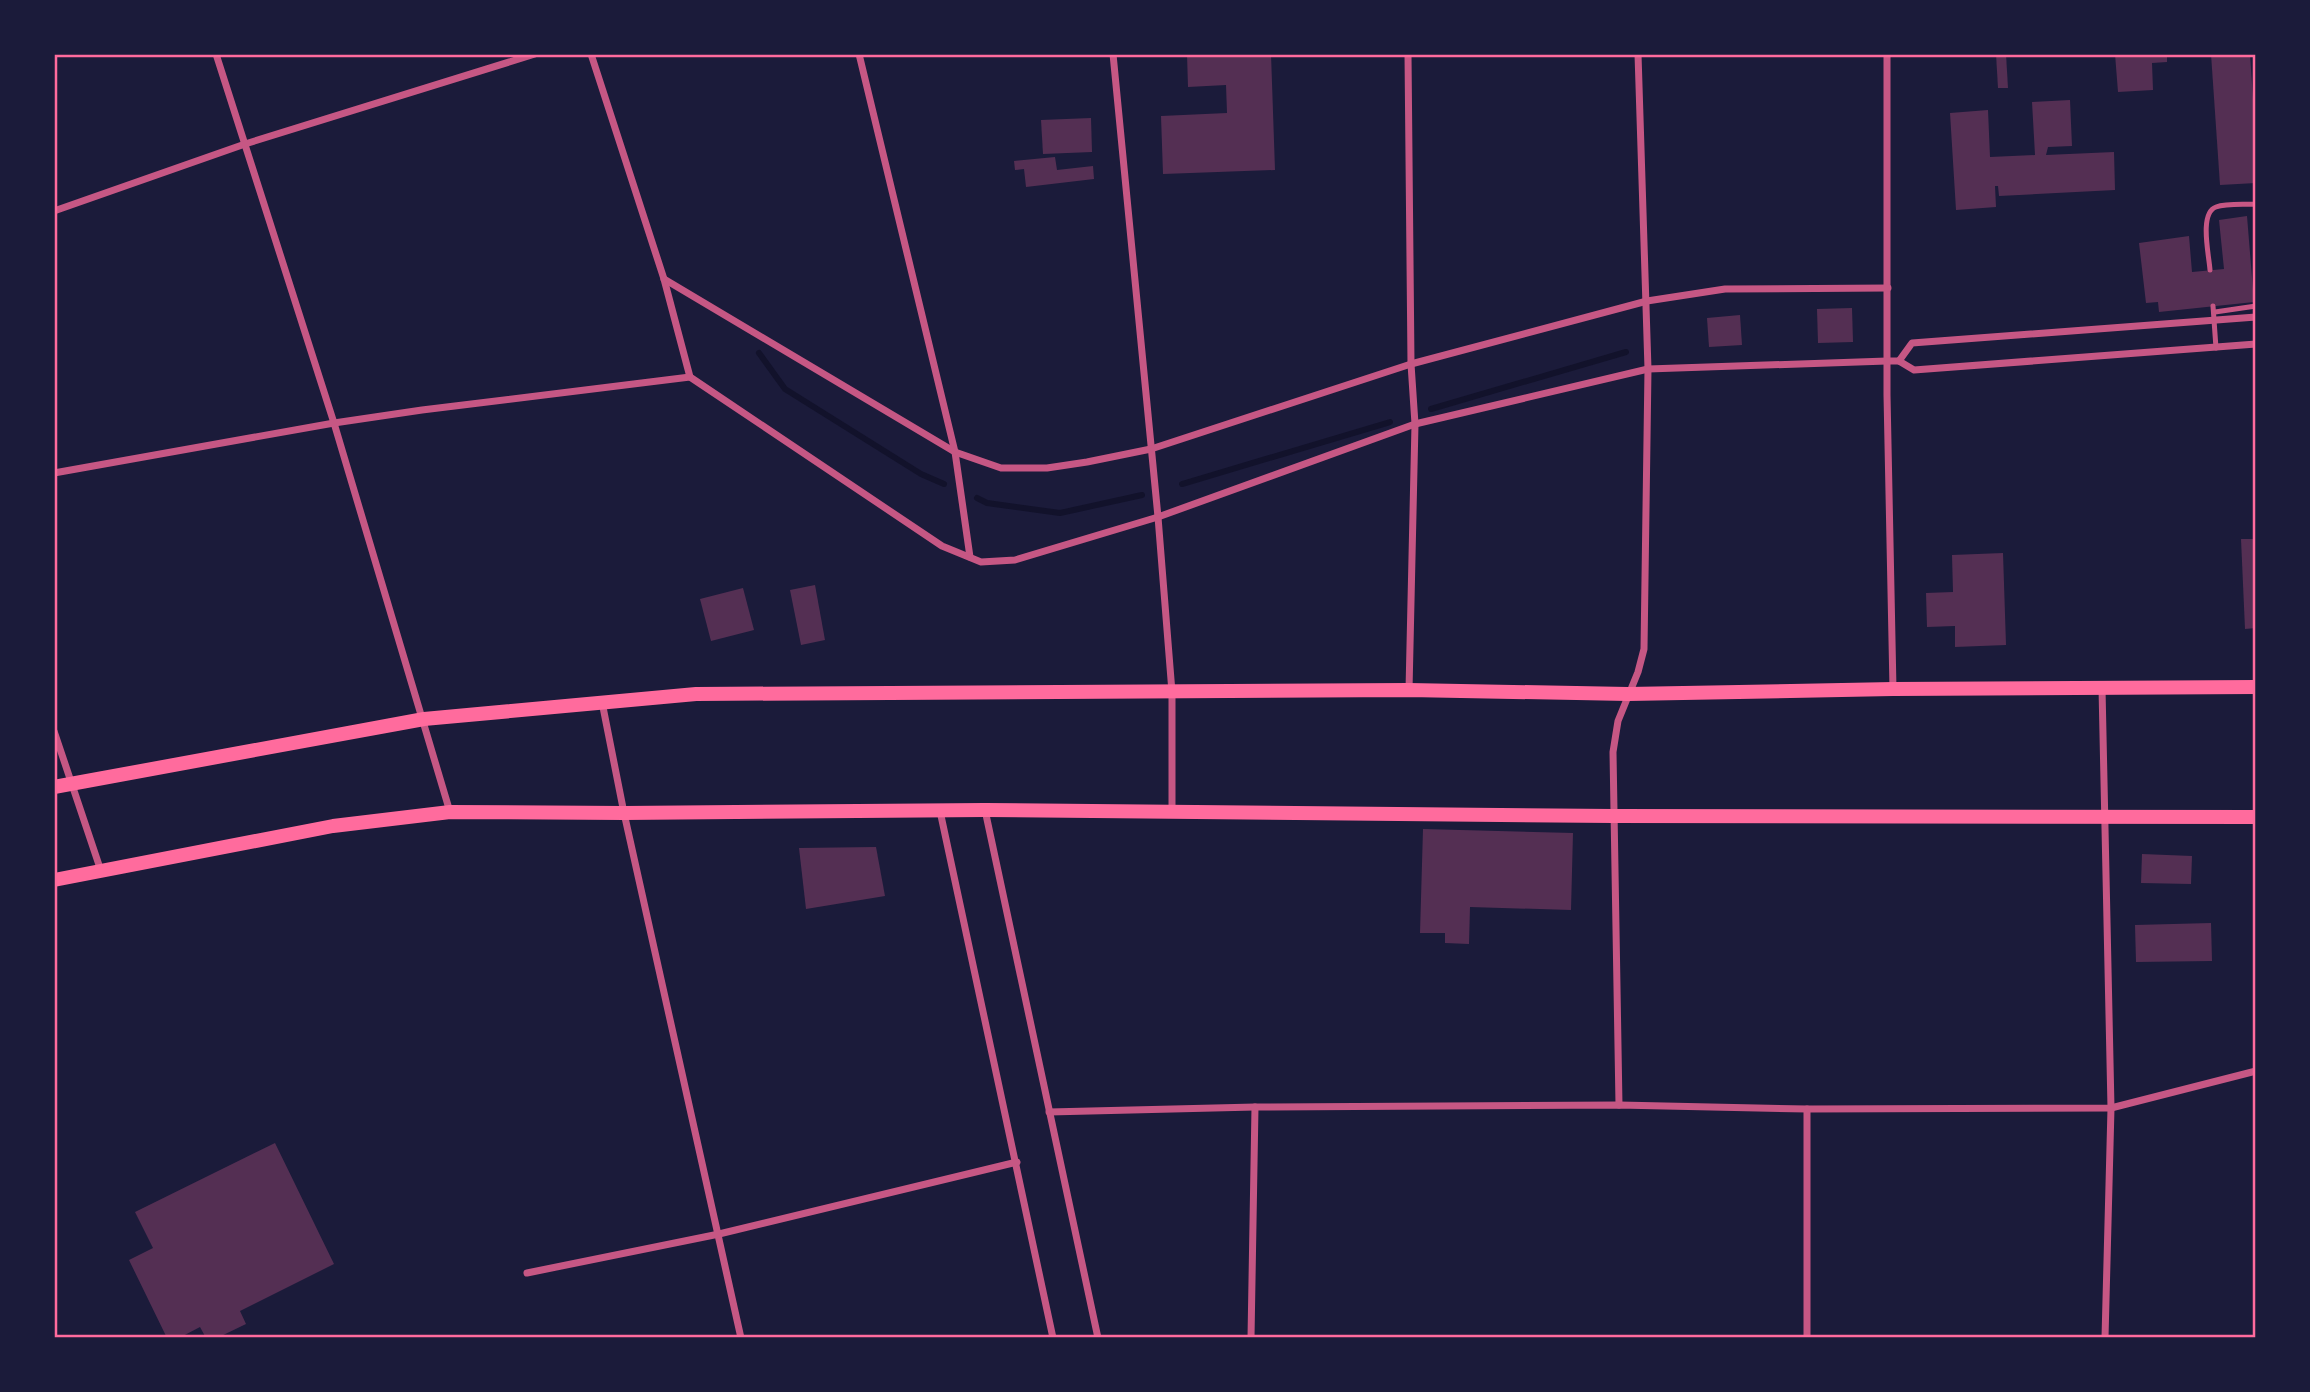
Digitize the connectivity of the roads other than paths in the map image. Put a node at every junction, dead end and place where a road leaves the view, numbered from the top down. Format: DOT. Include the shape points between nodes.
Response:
graph roads {
  1 [pos="216,54"];
  2 [pos="535,54"];
  3 [pos="591,54"];
  4 [pos="859,54"];
  5 [pos="1113,54"];
  6 [pos="1408,54"];
  7 [pos="1638,54"];
  8 [pos="1887,54"];
  9 [pos="245,144"];
  10 [pos="2256,204"];
  11 [pos="54,211"];
  12 [pos="2210,270"];
  13 [pos="664,279"];
  14 [pos="1888,288"];
  15 [pos="1647,301"];
  16 [pos="2256,306"];
  17 [pos="2214,313"];
  18 [pos="2256,317"];
  19 [pos="2256,344"];
  20 [pos="2216,348"];
  21 [pos="1887,361"];
  22 [pos="1899,361"];
  23 [pos="1411,364"];
  24 [pos="1648,369"];
  25 [pos="690,377"];
  26 [pos="334,423"];
  27 [pos="1415,424"];
  28 [pos="1151,449"];
  29 [pos="955,452"];
  30 [pos="54,473"];
  31 [pos="1158,517"];
  32 [pos="970,558"];
  33 [pos="2256,687"];
  34 [pos="2102,688"];
  35 [pos="1893,689"];
  36 [pos="1409,690"];
  37 [pos="1172,692"];
  38 [pos="1628,694"];
  39 [pos="602,702"];
  40 [pos="424,719"];
  41 [pos="54,731"];
  42 [pos="72,784"];
  43 [pos="54,787"];
  44 [pos="940,810"];
  45 [pos="985,810"];
  46 [pos="450,812"];
  47 [pos="1172,812"];
  48 [pos="624,813"];
  49 [pos="1613,816"];
  50 [pos="2256,817"];
  51 [pos="2105,818"];
  52 [pos="101,871"];
  53 [pos="54,880"];
  54 [pos="2256,1071"];
  55 [pos="1619,1105"];
  56 [pos="1255,1107"];
  57 [pos="2111,1108"];
  58 [pos="1807,1109"];
  59 [pos="1049,1112"];
  60 [pos="1017,1162"];
  61 [pos="719,1234"];
  62 [pos="527,1273"];
  63 [pos="741,1338"];
  64 [pos="1053,1338"];
  65 [pos="1098,1338"];
  66 [pos="1251,1338"];
  67 [pos="1807,1338"];
  68 [pos="2105,1338"];
  1 -- 9 [label="street"];
  2 -- 9 [label="street"];
  3 -- 13 [label="street"];
  4 -- 29 [label="street"];
  5 -- 28 [label="street"];
  6 -- 23 [label="street"];
  7 -- 15 [label="street"];
  8 -- 14 [label="street"];
  9 -- 11 [label="street"];
  9 -- 26 [label="street"];
  10 -- 12 [label="lane" via="2216,207 2208,214"];
  13 -- 25 [label="street"];
  13 -- 29 [label="street"];
  14 -- 15 [label="street" via="1725,289"];
  14 -- 21 [label="street"];
  15 -- 23 [label="street"];
  15 -- 24 [label="street"];
  16 -- 17 [label="lane"];
  17 -- 18 [label="street"];
  17 -- 20 [label="lane"];
  17 -- 22 [label="street" via="1912,343"];
  19 -- 20 [label="street"];
  20 -- 22 [label="street" via="1914,370"];
  21 -- 22 [label="street"];
  21 -- 24 [label="street"];
  21 -- 35 [label="street"];
  23 -- 27 [label="street"];
  23 -- 28 [label="street"];
  24 -- 27 [label="street"];
  24 -- 38 [label="street" via="1644,649"];
  25 -- 26 [label="street"];
  25 -- 32 [label="street" via="942,546"];
  26 -- 30 [label="street"];
  26 -- 40 [label="street"];
  27 -- 31 [label="street"];
  27 -- 36 [label="street"];
  28 -- 29 [label="street" via="1047,468 1001,468"];
  28 -- 31 [label="street"];
  29 -- 32 [label="street"];
  31 -- 32 [label="street" via="1015,560 981,562"];
  31 -- 37 [label="street"];
  33 -- 34 [label="main road"];
  34 -- 35 [label="main road"];
  34 -- 51 [label="street"];
  35 -- 38 [label="main road"];
  36 -- 37 [label="main road"];
  36 -- 38 [label="main road"];
  37 -- 39 [label="main road" via="696,694"];
  37 -- 47 [label="street"];
  38 -- 49 [label="street" via="1613,752"];
  39 -- 40 [label="main road"];
  39 -- 48 [label="street"];
  40 -- 42 [label="main road"];
  40 -- 46 [label="street"];
  41 -- 42 [label="street"];
  42 -- 43 [label="main road"];
  42 -- 52 [label="street"];
  44 -- 45 [label="main road"];
  44 -- 48 [label="main road"];
  44 -- 60 [label="street"];
  45 -- 47 [label="main road"];
  45 -- 59 [label="street"];
  46 -- 48 [label="main road"];
  46 -- 52 [label="main road" via="333,826"];
  47 -- 49 [label="main road"];
  48 -- 61 [label="street"];
  49 -- 51 [label="main road"];
  49 -- 55 [label="street"];
  50 -- 51 [label="main road"];
  51 -- 57 [label="street"];
  52 -- 53 [label="main road"];
  54 -- 57 [label="street"];
  55 -- 56 [label="street"];
  55 -- 58 [label="street"];
  56 -- 59 [label="street"];
  56 -- 66 [label="street"];
  57 -- 58 [label="street"];
  57 -- 68 [label="street"];
  58 -- 67 [label="street"];
  59 -- 65 [label="street"];
  60 -- 61 [label="street"];
  60 -- 64 [label="street"];
  61 -- 62 [label="street"];
  61 -- 63 [label="street"];
}
